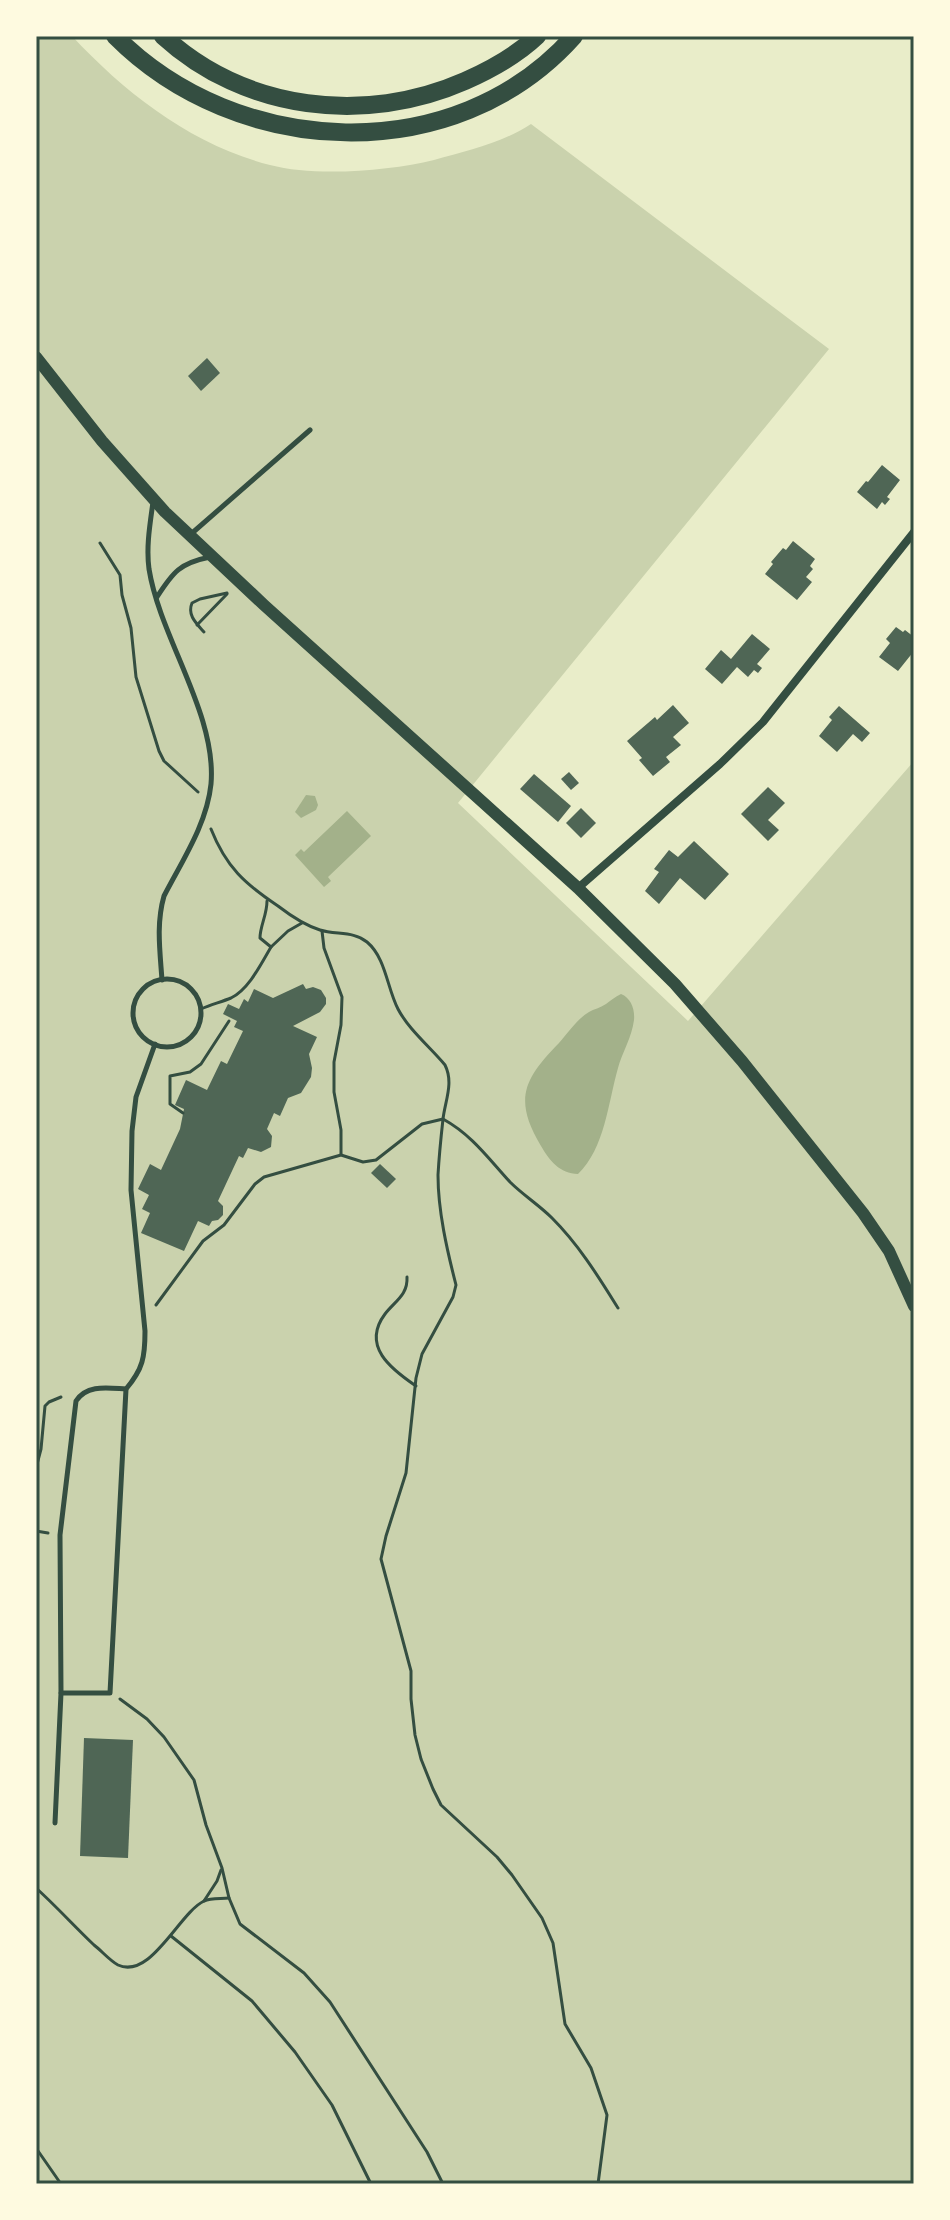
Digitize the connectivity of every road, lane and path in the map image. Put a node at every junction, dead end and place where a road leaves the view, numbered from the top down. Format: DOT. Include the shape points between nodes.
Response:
graph roads {
  1 [pos="115,36"];
  2 [pos="163,36"];
  3 [pos="537,36"];
  4 [pos="574,36"];
  5 [pos="36,357"];
  6 [pos="310,430"];
  7 [pos="154,501"];
  8 [pos="914,532"];
  9 [pos="190,535"];
  10 [pos="100,543"];
  11 [pos="213,557"];
  12 [pos="238,582"];
  13 [pos="227,594"];
  14 [pos="156,598"];
  15 [pos="197,625"];
  16 [pos="204,632"];
  17 [pos="204,816"];
  18 [pos="578,888"];
  19 [pos="267,899"];
  20 [pos="302,923"];
  21 [pos="322,931"];
  22 [pos="271,947"];
  23 [pos="162,980"];
  24 [pos="201,1009"];
  25 [pos="229,1021"];
  26 [pos="155,1044"];
  27 [pos="205,1059"];
  28 [pos="214,1064"];
  29 [pos="183,1113"];
  30 [pos="443,1119"];
  31 [pos="341,1155"];
  32 [pos="407,1277"];
  33 [pos="914,1306"];
  34 [pos="618,1308"];
  35 [pos="144,1320"];
  36 [pos="416,1386"];
  37 [pos="126,1389"];
  38 [pos="61,1397"];
  39 [pos="36,1468"];
  40 [pos="61,1693"];
  41 [pos="110,1693"];
  42 [pos="55,1823"];
  43 [pos="222,1868"];
  44 [pos="36,1888"];
  45 [pos="229,1898"];
  46 [pos="204,1901"];
  47 [pos="171,1936"];
  48 [pos="36,2148"];
  49 [pos="61,2184"];
  50 [pos="371,2184"];
  51 [pos="443,2184"];
  52 [pos="598,2184"];
  1 -- 4 [label="highway" via="206,101 274,125 339,133 408,127 482,104 513,87"];
  2 -- 3 [label="highway" via="213,72 252,89 337,106 378,105 440,91 509,59"];
  5 -- 7 [label="street"];
  6 -- 9 [label="lane"];
  7 -- 9 [label="street"];
  7 -- 14 [label="lane" via="148,544"];
  8 -- 18 [label="street" via="763,722"];
  9 -- 11 [label="street"];
  10 -- 17 [label="path" via="120,575 136,677 159,751 198,793"];
  11 -- 12 [label="street"];
  11 -- 14 [label="lane" via="182,565"];
  12 -- 13 [label="path"];
  12 -- 18 [label="street"];
  13 -- 15 [label="path"];
  13 -- 15 [label="path" via="192,603"];
  14 -- 17 [label="lane" via="208,741 211,783"];
  15 -- 16 [label="path"];
  17 -- 19 [label="path" via="224,858"];
  17 -- 23 [label="lane" via="164,896 159,929"];
  18 -- 33 [label="street" via="675,984 742,1061 863,1213 889,1251"];
  19 -- 20 [label="path"];
  19 -- 22 [label="path" via="260,938"];
  20 -- 21 [label="path"];
  20 -- 22 [label="path"];
  21 -- 30 [label="path" via="362,938 376,952 399,1011 449,1072"];
  21 -- 31 [label="path" via="342,997 334,1062"];
  22 -- 24 [label="path" via="239,992"];
  23 -- 24 [label="lane" via="188,986"];
  23 -- 26 [label="lane" via="146,986 134,1005 136,1027"];
  24 -- 26 [label="lane" via="193,1036 184,1043"];
  25 -- 27 [label="path"];
  26 -- 35 [label="lane" via="136,1097 132,1131 131,1190"];
  27 -- 28 [label="path"];
  27 -- 29 [label="path" via="190,1072 170,1076 170,1104"];
  30 -- 31 [label="path" via="422,1124 376,1160"];
  30 -- 34 [label="path" via="470,1137 572,1239"];
  30 -- 36 [label="path" via="440,1202 456,1285 422,1354"];
  31 -- 35 [label="path" via="298,1165 255,1184 224,1225 203,1241"];
  32 -- 36 [label="path" via="405,1292 385,1314 376,1340 384,1361"];
  35 -- 37 [label="lane" via="143,1364"];
  36 -- 52 [label="path" via="406,1473 381,1559 411,1671 415,1735 441,1805 512,1875 553,1943 565,2024 591,2068 607,2115"];
  37 -- 40 [label="lane" via="102,1387 86,1391 76,1401 60,1535"];
  37 -- 41 [label="lane"];
  38 -- 39 [label="path" via="45,1406"];
  40 -- 41 [label="lane"];
  40 -- 42 [label="lane"];
  41 -- 43 [label="path" via="147,1719 194,1780"];
  43 -- 45 [label="path"];
  43 -- 46 [label="path"];
  44 -- 47 [label="path" via="122,1967 145,1962"];
  45 -- 46 [label="path"];
  45 -- 51 [label="path" via="240,1924 304,1973 330,2002"];
  46 -- 47 [label="path"];
  47 -- 50 [label="path" via="252,2001 295,2052 332,2105"];
  48 -- 49 [label="path"];
}
